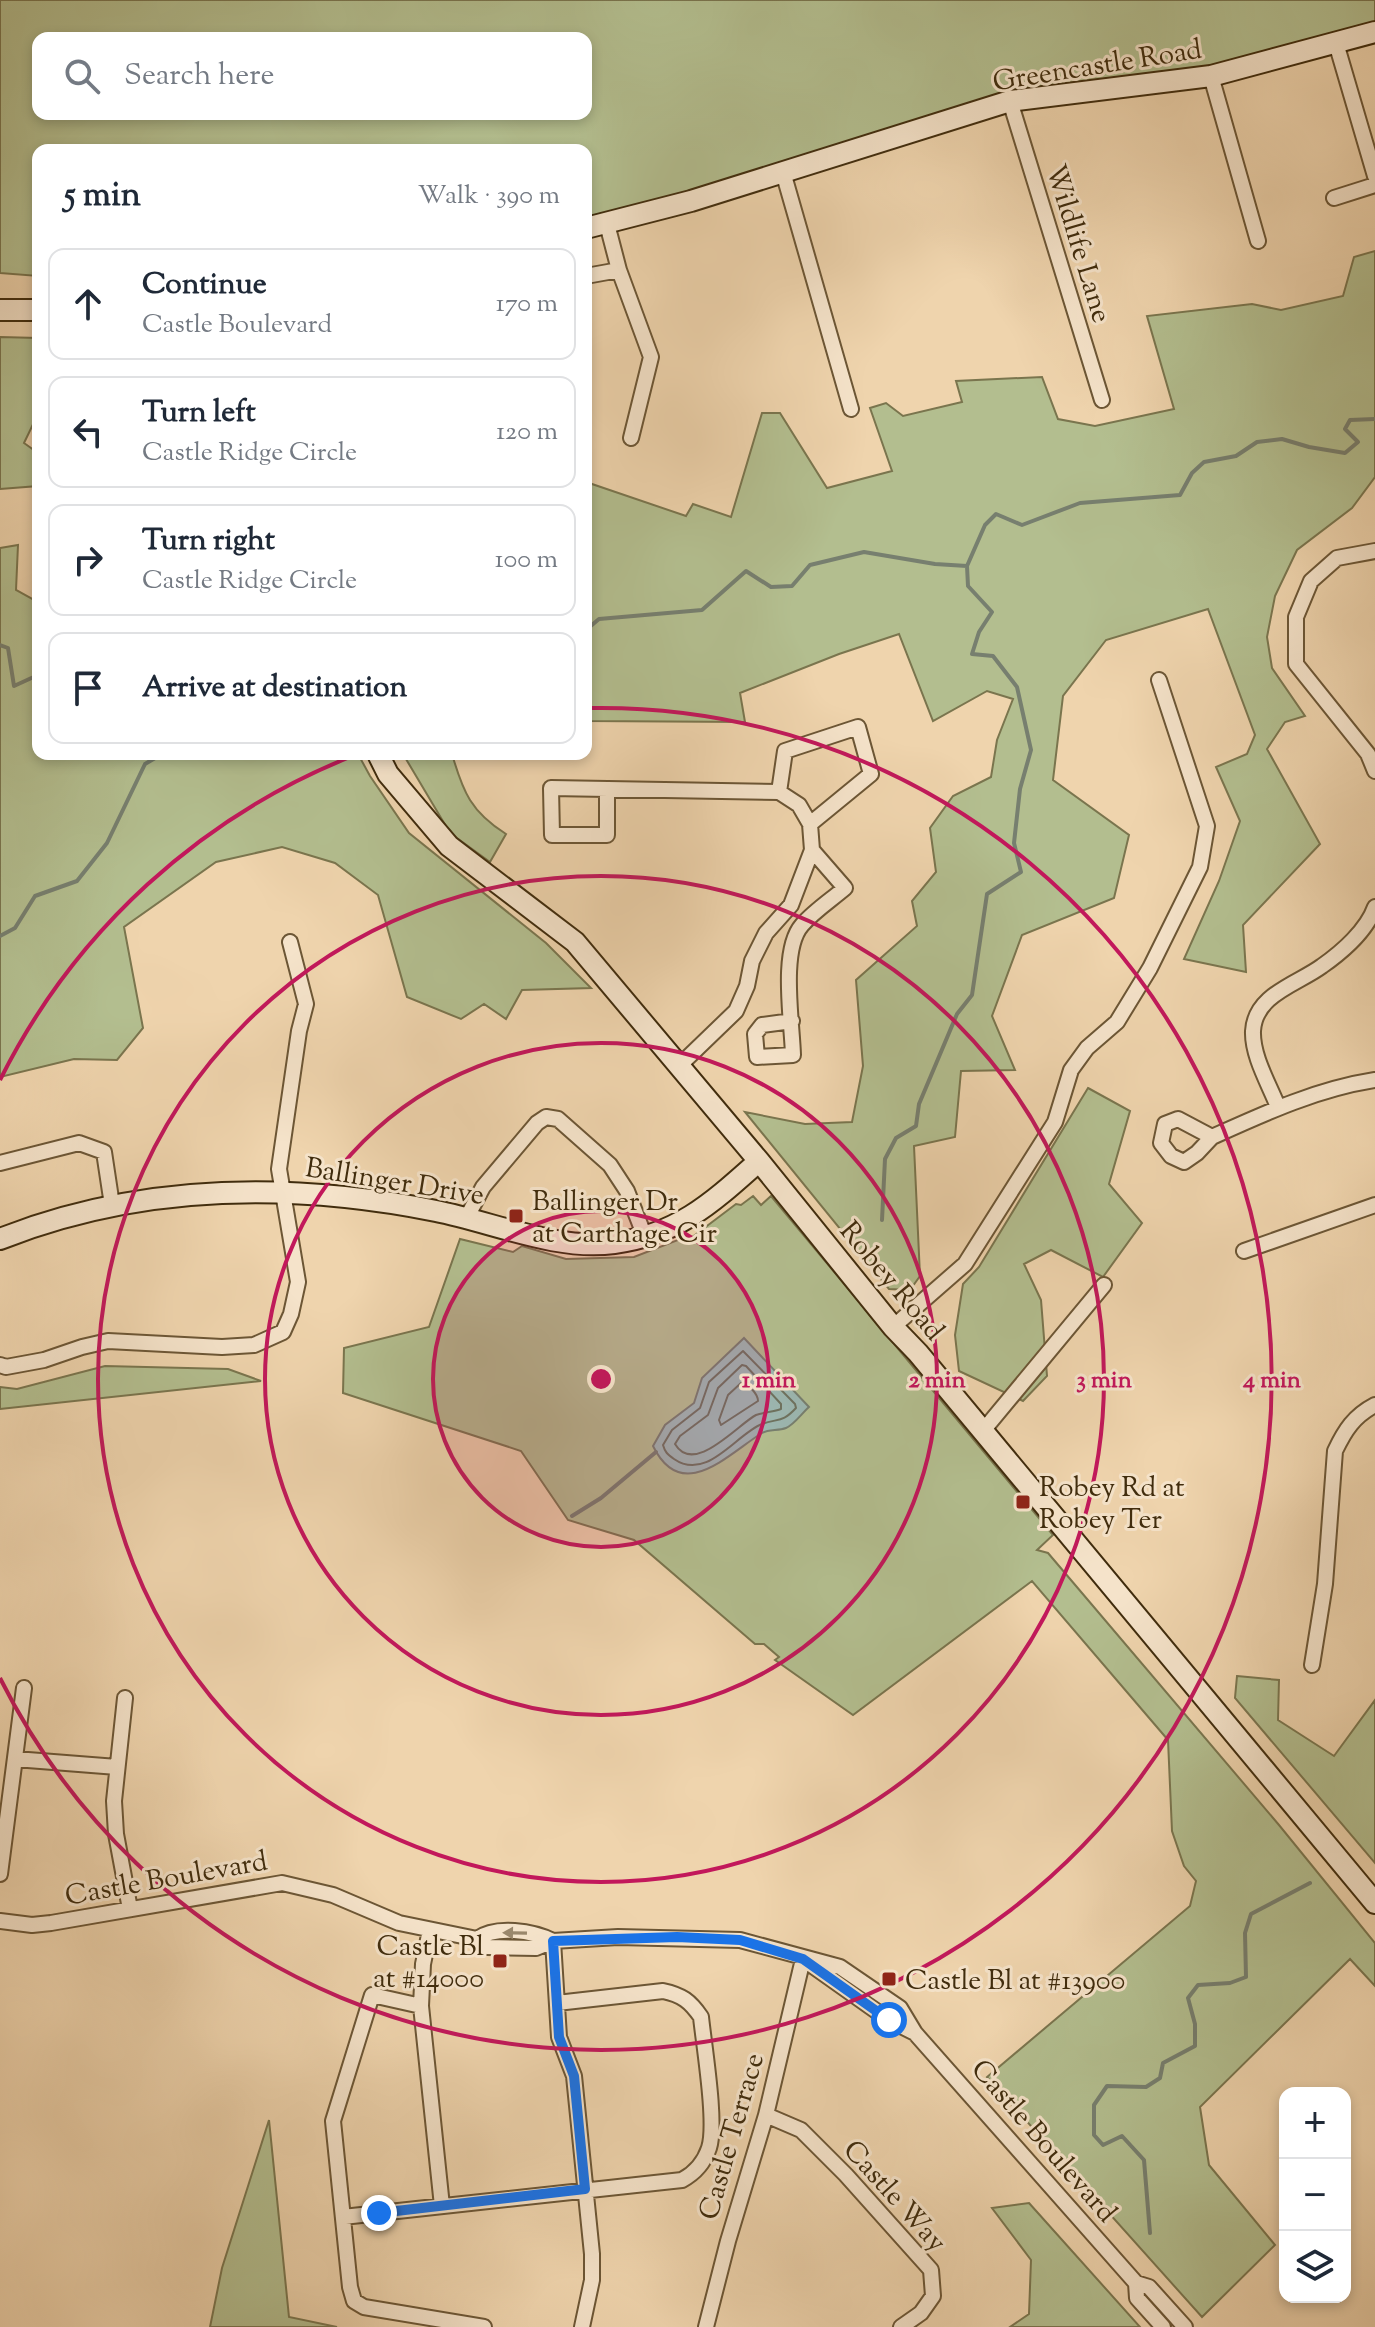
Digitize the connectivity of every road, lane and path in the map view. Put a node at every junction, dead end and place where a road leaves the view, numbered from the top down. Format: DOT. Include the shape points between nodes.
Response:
graph roads {
  1 [pos="1375,32"];
  2 [pos="1336,43"];
  3 [pos="1211,76"];
  4 [pos="1010,101"];
  5 [pos="783,172"];
  6 [pos="1375,176"];
  7 [pos="1375,185"];
  8 [pos="1334,198"];
  9 [pos="607,224"];
  10 [pos="592,227"];
  11 [pos="1258,241"];
  12 [pos="619,270"];
  13 [pos="592,275"];
  14 [pos="0,310"];
  15 [pos="32,310"];
  16 [pos="1102,400"];
  17 [pos="851,409"];
  18 [pos="631,438"];
  19 [pos="1375,551"];
  20 [pos="1159,680"];
  21 [pos="381,760"];
  22 [pos="1375,771"];
  23 [pos="607,789"];
  24 [pos="779,792"];
  25 [pos="810,824"];
  26 [pos="812,850"];
  27 [pos="1375,907"];
  28 [pos="290,942"];
  29 [pos="792,1021"];
  30 [pos="679,1066"];
  31 [pos="1375,1080"];
  32 [pos="1278,1107"];
  33 [pos="1212,1137"];
  34 [pos="759,1161"];
  35 [pos="0,1163"];
  36 [pos="281,1191"];
  37 [pos="112,1205"];
  38 [pos="1375,1205"];
  39 [pos="467,1217"];
  40 [pos="645,1237"];
  41 [pos="0,1239"];
  42 [pos="1244,1251"];
  43 [pos="1104,1285"];
  44 [pos="893,1327"];
  45 [pos="0,1365"];
  46 [pos="1375,1405"];
  47 [pos="982,1432"];
  48 [pos="1312,1665"];
  49 [pos="24,1688"];
  50 [pos="125,1698"];
  51 [pos="15,1759"];
  52 [pos="117,1767"];
  53 [pos="2,1852"];
  54 [pos="0,1874"];
  55 [pos="1375,1903"];
  56 [pos="130,1909"];
  57 [pos="0,1921"];
  58 [pos="430,1930"];
  59 [pos="553,1941"];
  60 [pos="803,1959"];
  61 [pos="557,2003"];
  62 [pos="421,2006"];
  63 [pos="766,2115"];
  64 [pos="585,2189"];
  65 [pos="442,2206"];
  66 [pos="343,2217"];
  67 [pos="1136,2283"];
  68 [pos="484,2327"];
  69 [pos="582,2327"];
  70 [pos="706,2327"];
  71 [pos="901,2327"];
  72 [pos="1163,2327"];
  73 [pos="1185,2327"];
  1 -- 2 [label="street, Greencastle Road"];
  2 -- 3 [label="street, Greencastle Road"];
  2 -- 6 [label="street"];
  3 -- 4 [label="street, Greencastle Road"];
  3 -- 11 [label="street"];
  4 -- 5 [label="street, Greencastle Road"];
  4 -- 16 [label="street, Wildlife Lane"];
  5 -- 9 [label="street, Greencastle Road"];
  5 -- 17 [label="street"];
  7 -- 8 [label="street"];
  9 -- 10 [label="street, Greencastle Road"];
  9 -- 12 [label="street"];
  12 -- 13 [label="street"];
  12 -- 18 [label="street" via="651,357"];
  14 -- 15 [label="street"];
  19 -- 22 [label="street" via="1337,558 1311,581 1296,617 1296,664 1368,754"];
  20 -- 44 [label="street" via="1207,826 1200,867 1150,968 1117,1022 1071,1070 1055,1122 965,1264"];
  21 -- 30 [label="street, Robey Road" via="449,846 575,942"];
  23 -- 23 [label="street" via="551,788 552,835 607,835"];
  23 -- 24 [label="street"];
  24 -- 25 [label="street" via="799,805"];
  24 -- 25 [label="street" via="785,751 858,727 871,774"];
  25 -- 26 [label="street"];
  26 -- 29 [label="street" via="845,888 801,927 790,951"];
  26 -- 30 [label="street" via="791,905 766,933 752,961 736,1011"];
  27 -- 32 [label="street" via="1354,937 1322,966 1260,1008 1253,1029 1255,1048"];
  28 -- 36 [label="street" via="306,1004 279,1169"];
  30 -- 34 [label="street, Robey Road"];
  31 -- 32 [label="street"];
  32 -- 33 [label="street"];
  34 -- 40 [label="street, Ballinger Drive" via="683,1222"];
  34 -- 44 [label="street, Robey Road"];
  35 -- 37 [label="street" via="79,1143 104,1152"];
  36 -- 37 [label="street, Ballinger Drive" via="219,1192"];
  36 -- 39 [label="street, Ballinger Drive" via="385,1201"];
  36 -- 45 [label="street" via="298,1282 283,1332 238,1346 108,1341 44,1360"];
  37 -- 41 [label="street, Ballinger Drive"];
  38 -- 42 [label="street"];
  39 -- 40 [label="street, Ballinger Drive" via="567,1242 612,1244"];
  39 -- 40 [label="street" via="483,1187 546,1117 558,1119 610,1165"];
  43 -- 47 [label="street"];
  44 -- 47 [label="street, Robey Road"];
  46 -- 48 [label="street" via="1358,1414 1335,1451 1325,1584"];
  47 -- 55 [label="street, Robey Road"];
  49 -- 51 [label="street"];
  50 -- 52 [label="street"];
  51 -- 52 [label="street"];
  51 -- 53 [label="street"];
  52 -- 56 [label="street" via="116,1834"];
  53 -- 54 [label="street"];
  56 -- 57 [label="street, Castle Boulevard" via="32,1925"];
  56 -- 58 [label="street, Castle Boulevard" via="282,1883"];
  58 -- 59 [label="street, Castle Boulevard" via="477,1939 487,1947 536,1948"];
  58 -- 62 [label="street"];
  59 -- 60 [label="street, Castle Boulevard" via="740,1940"];
  59 -- 61 [label="street"];
  60 -- 63 [label="street, Castle Terrace"];
  60 -- 67 [label="street, Castle Boulevard" via="840,1967 900,2008 915,2033"];
  61 -- 64 [label="street" via="559,2037 574,2076"];
  61 -- 64 [label="street" via="663,1991 681,1995 701,2017 711,2125 703,2161 682,2180"];
  62 -- 65 [label="street"];
  62 -- 66 [label="street" via="372,1995 333,2121"];
  63 -- 70 [label="street, Castle Terrace"];
  63 -- 71 [label="street, Castle Way" via="801,2130 931,2270 933,2296"];
  64 -- 65 [label="street"];
  64 -- 69 [label="street" via="592,2280"];
  65 -- 66 [label="street"];
  66 -- 68 [label="street" via="354,2301"];
  67 -- 72 [label="street, Castle Boulevard" via="1137,2298"];
  67 -- 73 [label="street, Castle Boulevard" via="1149,2287"];
}
